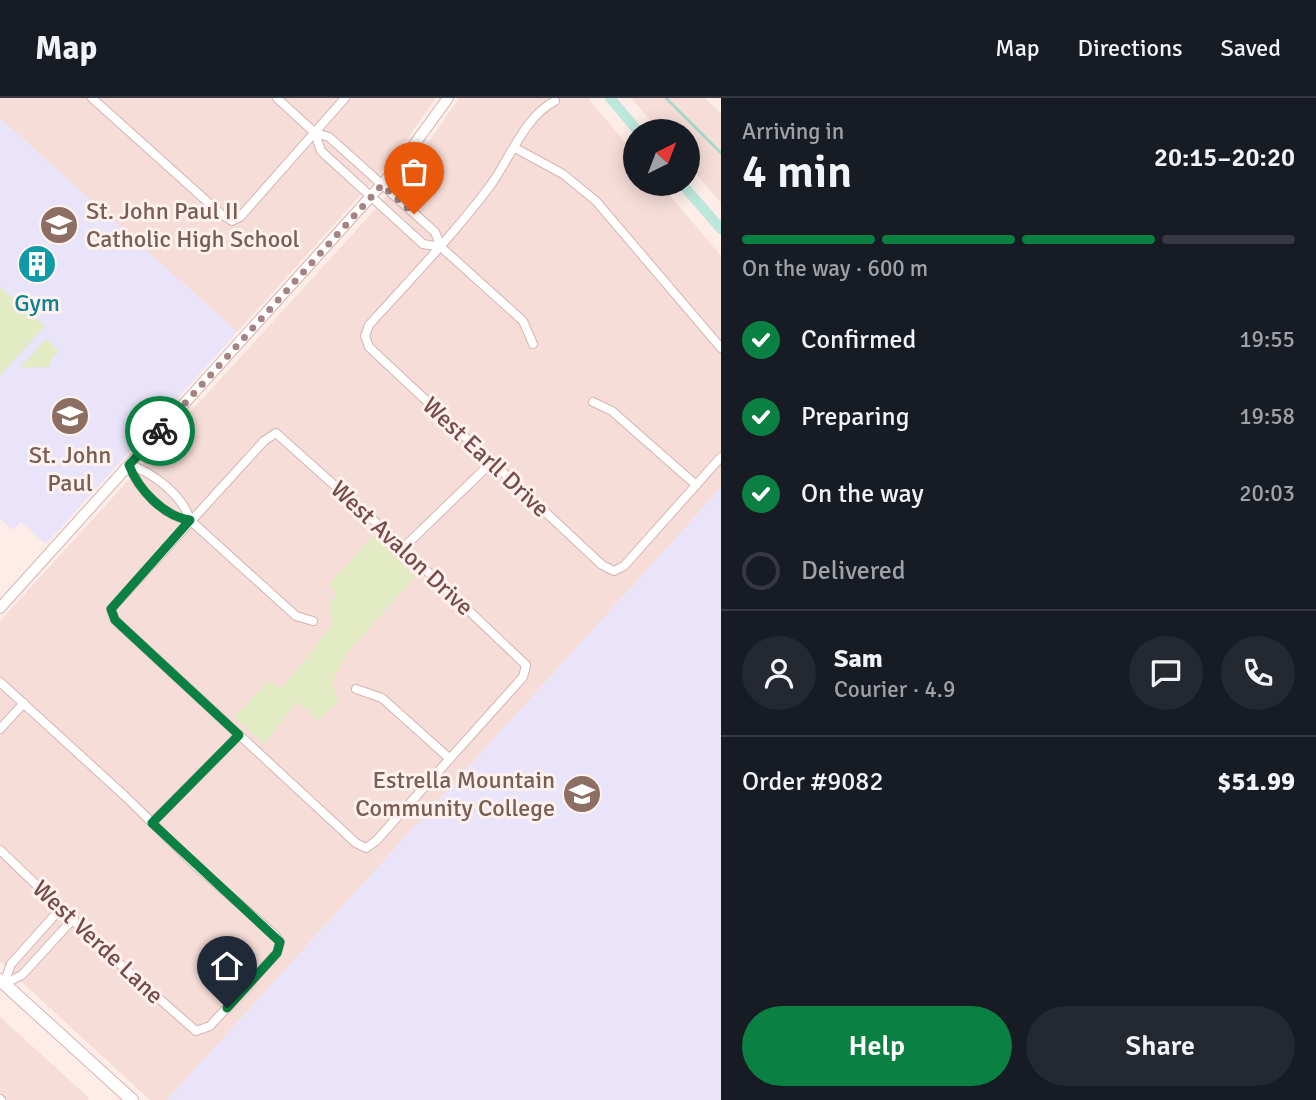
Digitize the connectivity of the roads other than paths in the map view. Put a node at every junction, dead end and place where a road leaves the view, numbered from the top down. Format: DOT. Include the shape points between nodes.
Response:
graph roads {
  1 [pos="92,98"];
  2 [pos="277,98"];
  3 [pos="345,98"];
  4 [pos="449,98"];
  5 [pos="555,101"];
  6 [pos="315,133"];
  7 [pos="515,148"];
  8 [pos="382,185"];
  9 [pos="371,196"];
  10 [pos="441,247"];
  11 [pos="533,344"];
  12 [pos="721,348"];
  13 [pos="593,402"];
  14 [pos="721,457"];
  15 [pos="491,463"];
  16 [pos="129,465"];
  17 [pos="696,485"];
  18 [pos="190,520"];
  19 [pos="402,549"];
  20 [pos="0,608"];
  21 [pos="313,621"];
  22 [pos="0,682"];
  23 [pos="356,689"];
  24 [pos="24,704"];
  25 [pos="0,729"];
  26 [pos="239,735"];
  27 [pos="450,759"];
  28 [pos="152,823"];
  29 [pos="0,850"];
  30 [pos="62,907"];
  31 [pos="74,918"];
  32 [pos="2,982"];
  33 [pos="132,1100"];
  1 -- 6 [label="street" via="232,220"];
  2 -- 6 [label="street"];
  3 -- 6 [label="street"];
  4 -- 8 [label="street"];
  5 -- 7 [label="street" via="537,114"];
  6 -- 8 [label="street" via="329,137"];
  6 -- 9 [label="street" via="321,151"];
  7 -- 10 [label="street"];
  7 -- 12 [label="street" via="563,174 596,201"];
  8 -- 9 [label="street"];
  8 -- 10 [label="street" via="435,232"];
  9 -- 10 [label="street" via="423,244"];
  9 -- 16 [label="street"];
  10 -- 11 [label="street" via="523,321"];
  10 -- 15 [label="street, West Earll Drive" via="369,324 365,336 369,347"];
  13 -- 17 [label="street" via="612,411"];
  14 -- 17 [label="street"];
  15 -- 17 [label="street, West Earll Drive" via="614,571 624,566"];
  15 -- 19 [label="street"];
  16 -- 18 [label="street" via="155,479 186,507"];
  16 -- 18 [label="street" via="135,482 175,518"];
  16 -- 20 [label="street"];
  18 -- 19 [label="street, West Avalon Drive" via="276,433"];
  18 -- 21 [label="street" via="296,616"];
  18 -- 26 [label="street" via="111,609 115,620"];
  19 -- 27 [label="street, West Avalon Drive" via="526,665 523,677"];
  22 -- 24 [label="street"];
  23 -- 27 [label="street" via="382,698"];
  24 -- 25 [label="street"];
  24 -- 28 [label="street"];
  26 -- 27 [label="street" via="366,848"];
  26 -- 28 [label="street"];
  28 -- 31 [label="street, West Verde Lane" via="280,942 277,953 210,1026 196,1031"];
  29 -- 30 [label="street, West Verde Lane"];
  30 -- 31 [label="street, West Verde Lane"];
  30 -- 32 [label="street" via="11,964"];
  31 -- 32 [label="street" via="22,975"];
  32 -- 33 [label="main road"];
}
